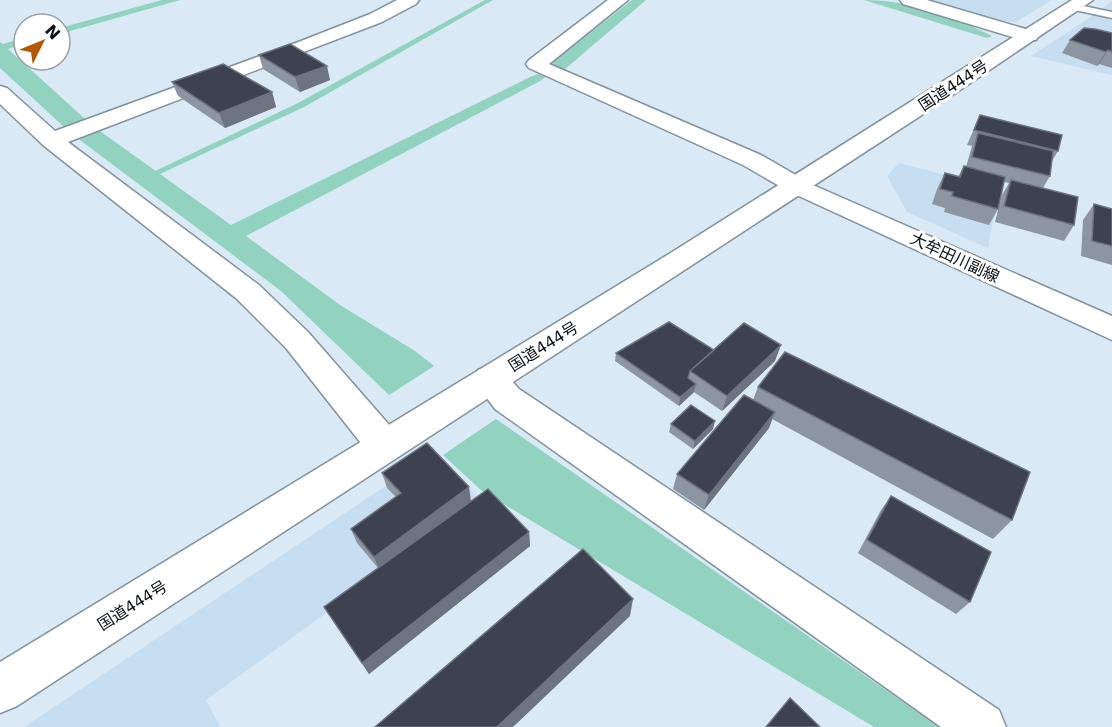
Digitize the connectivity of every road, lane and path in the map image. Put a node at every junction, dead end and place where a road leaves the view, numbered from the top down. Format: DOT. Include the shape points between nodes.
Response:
graph roads {
  1 [pos="410,0"];
  2 [pos="619,0"];
  3 [pos="909,0"];
  4 [pos="1079,3"];
  5 [pos="1112,15"];
  6 [pos="1029,36"];
  7 [pos="0,92"];
  8 [pos="74,132"];
  9 [pos="797,186"];
  10 [pos="1112,329"];
  11 [pos="490,380"];
  12 [pos="384,445"];
  13 [pos="0,689"];
  14 [pos="982,727"];
  1 -- 8 [label="main road" via="308,45"];
  2 -- 9 [label="main road, 大牟田川副線" via="536,64 752,160"];
  3 -- 6 [label="main road"];
  4 -- 5 [label="lane"];
  4 -- 6 [label="main road, 国道444号"];
  6 -- 9 [label="main road, 国道444号"];
  7 -- 8 [label="main road"];
  8 -- 12 [label="main road" via="297,340"];
  9 -- 10 [label="main road, 大牟田川副線"];
  9 -- 11 [label="main road, 国道444号"];
  11 -- 12 [label="main road, 国道444号"];
  11 -- 14 [label="main road" via="507,399"];
  12 -- 13 [label="main road, 国道444号"];
}
